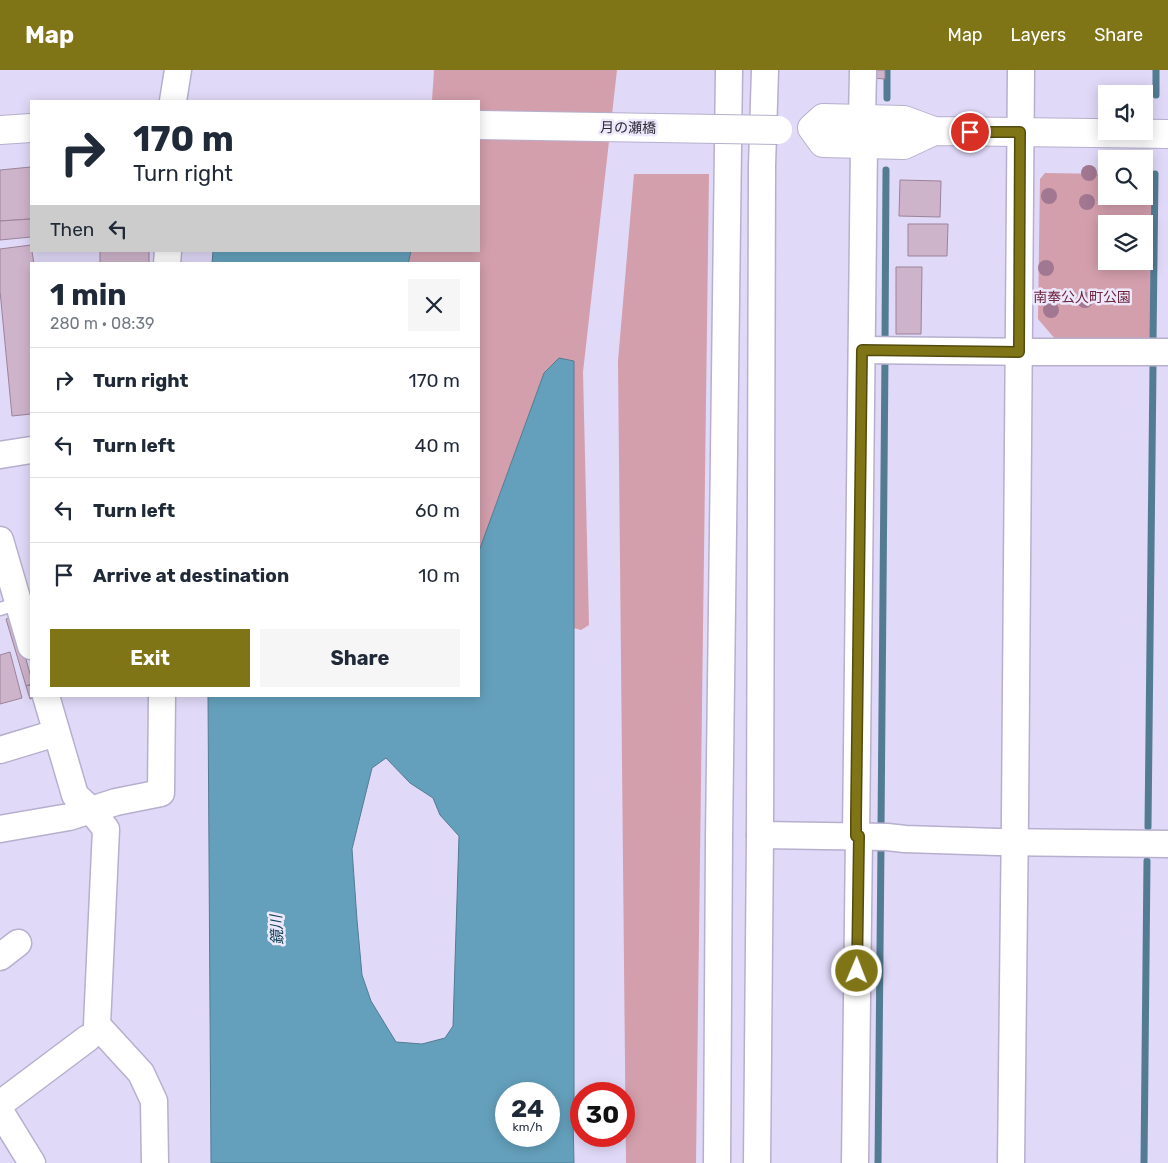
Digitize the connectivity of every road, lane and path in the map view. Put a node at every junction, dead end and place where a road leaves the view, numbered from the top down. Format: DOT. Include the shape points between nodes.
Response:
graph roads {
  1 [pos="178,70"];
  2 [pos="729,70"];
  3 [pos="765,70"];
  4 [pos="863,70"];
  5 [pos="1021,70"];
  6 [pos="173,100"];
  7 [pos="480,125"];
  8 [pos="30,128"];
  9 [pos="0,130"];
  10 [pos="863,131"];
  11 [pos="1020,132"];
  12 [pos="1168,134"];
  13 [pos="862,350"];
  14 [pos="1019,352"];
  15 [pos="1168,352"];
  16 [pos="30,450"];
  17 [pos="0,455"];
  18 [pos="0,540"];
  19 [pos="9,606"];
  20 [pos="30,644"];
  21 [pos="46,697"];
  22 [pos="162,697"];
  23 [pos="56,733"];
  24 [pos="0,750"];
  25 [pos="90,809"];
  26 [pos="0,829"];
  27 [pos="760,835"];
  28 [pos="858,836"];
  29 [pos="1015,842"];
  30 [pos="1168,844"];
  31 [pos="88,1038"];
  32 [pos="0,1104"];
  33 [pos="0,1111"];
  34 [pos="32,1163"];
  35 [pos="155,1163"];
  36 [pos="716,1163"];
  37 [pos="757,1163"];
  38 [pos="854,1163"];
  39 [pos="1011,1163"];
  1 -- 6 [label="street"];
  2 -- 36 [label="street"];
  3 -- 27 [label="street"];
  4 -- 10 [label="street"];
  5 -- 11 [label="street"];
  7 -- 10 [label="street, 月の瀬橋, bridge" via="812,128 823,143"];
  8 -- 9 [label="street"];
  10 -- 11 [label="street" via="904,144 934,131"];
  10 -- 13 [label="street"];
  11 -- 12 [label="street"];
  11 -- 14 [label="street"];
  13 -- 14 [label="street"];
  13 -- 28 [label="street"];
  14 -- 15 [label="street"];
  14 -- 29 [label="street"];
  16 -- 17 [label="street"];
  18 -- 19 [label="street"];
  19 -- 20 [label="street"];
  21 -- 23 [label="street"];
  22 -- 25 [label="street" via="161,793"];
  23 -- 24 [label="street"];
  23 -- 25 [label="street" via="75,796"];
  25 -- 26 [label="street" via="69,817"];
  25 -- 35 [label="street" via="106,829 97,1024 142,1073 154,1101"];
  27 -- 28 [label="street"];
  27 -- 37 [label="street"];
  28 -- 29 [label="street"];
  28 -- 38 [label="street"];
  29 -- 30 [label="street"];
  29 -- 39 [label="street"];
  31 -- 32 [label="street"];
  33 -- 34 [label="street"];
}
